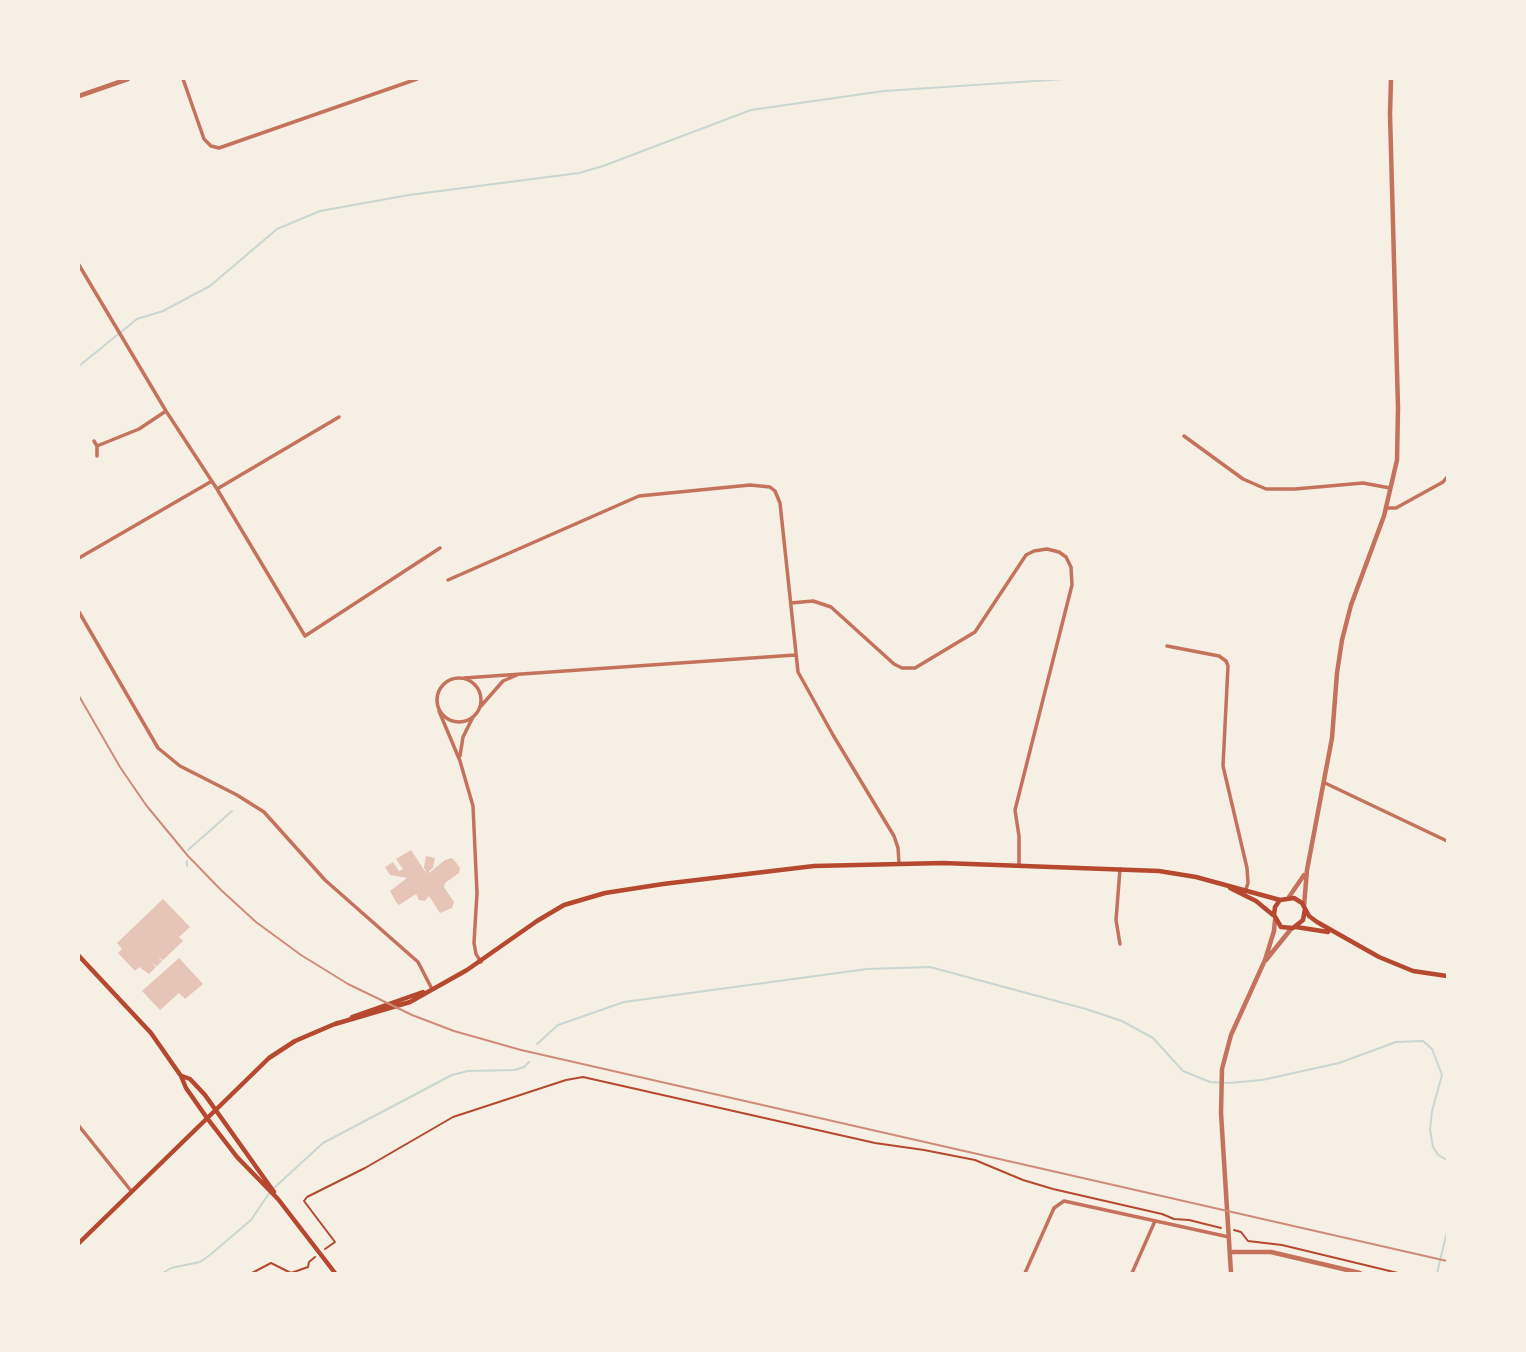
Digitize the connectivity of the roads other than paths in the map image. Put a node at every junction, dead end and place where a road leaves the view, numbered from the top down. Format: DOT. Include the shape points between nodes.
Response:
graph roads {
  1 [pos="128,79"];
  2 [pos="183,79"];
  3 [pos="417,79"];
  4 [pos="1391,79"];
  5 [pos="79,96"];
  6 [pos="211,146"];
  7 [pos="209,153"];
  8 [pos="79,265"];
  9 [pos="86,278"];
  10 [pos="79,283"];
  11 [pos="166,411"];
  12 [pos="339,417"];
  13 [pos="1184,436"];
  14 [pos="94,441"];
  15 [pos="97,446"];
  16 [pos="97,456"];
  17 [pos="1446,480"];
  18 [pos="212,481"];
  19 [pos="217,489"];
  20 [pos="1392,489"];
  21 [pos="1387,508"];
  22 [pos="440,548"];
  23 [pos="79,558"];
  24 [pos="447,580"];
  25 [pos="791,603"];
  26 [pos="79,612"];
  27 [pos="1167,646"];
  28 [pos="795,656"];
  29 [pos="522,674"];
  30 [pos="464,678"];
  31 [pos="479,708"];
  32 [pos="439,711"];
  33 [pos="475,714"];
  34 [pos="460,761"];
  35 [pos="1325,783"];
  36 [pos="1447,841"];
  37 [pos="899,863"];
  38 [pos="1019,866"];
  39 [pos="1120,869"];
  40 [pos="1307,870"];
  41 [pos="1245,893"];
  42 [pos="1289,897"];
  43 [pos="1280,900"];
  44 [pos="1304,908"];
  45 [pos="1274,918"];
  46 [pos="1293,928"];
  47 [pos="1333,933"];
  48 [pos="1120,944"];
  49 [pos="79,956"];
  50 [pos="1265,960"];
  51 [pos="481,962"];
  52 [pos="1447,976"];
  53 [pos="432,989"];
  54 [pos="181,1076"];
  55 [pos="215,1109"];
  56 [pos="206,1118"];
  57 [pos="79,1126"];
  58 [pos="268,1187"];
  59 [pos="132,1192"];
  60 [pos="1155,1221"];
  61 [pos="1229,1237"];
  62 [pos="79,1243"];
  63 [pos="1230,1252"];
  64 [pos="335,1273"];
  65 [pos="1025,1273"];
  66 [pos="1132,1273"];
  67 [pos="1231,1273"];
  68 [pos="1360,1273"];
  1 -- 5 [label="street"];
  2 -- 6 [label="street" via="204,139"];
  3 -- 6 [label="street" via="230,145"];
  4 -- 20 [label="street" via="1399,416"];
  6 -- 7 [label="street"];
  8 -- 9 [label="street"];
  9 -- 10 [label="street"];
  9 -- 11 [label="street"];
  11 -- 15 [label="street" via="139,429"];
  11 -- 18 [label="street"];
  12 -- 19 [label="street"];
  13 -- 20 [label="street" via="1243,479 1266,489 1367,483"];
  14 -- 15 [label="street"];
  15 -- 16 [label="street"];
  17 -- 21 [label="street" via="1396,508"];
  18 -- 19 [label="street"];
  18 -- 23 [label="street"];
  19 -- 22 [label="street" via="304,636"];
  20 -- 21 [label="street"];
  21 -- 35 [label="street" via="1345,627"];
  24 -- 25 [label="street" via="639,496 758,484 771,487 780,503"];
  25 -- 28 [label="street"];
  25 -- 38 [label="street" via="813,601 831,607 894,664 915,668 975,632 1026,555 1047,549 1066,557 1072,585 1015,810"];
  26 -- 53 [label="street" via="158,748 170,760 264,812 325,880 418,962"];
  27 -- 41 [label="street" via="1219,656 1228,666 1223,766 1246,864"];
  28 -- 29 [label="street"];
  28 -- 37 [label="street" via="806,687 894,836"];
  29 -- 30 [label="street"];
  29 -- 31 [label="street" via="503,681"];
  30 -- 31 [label="street" via="478,690"];
  30 -- 32 [label="street" via="443,685 436,704"];
  31 -- 33 [label="street"];
  32 -- 33 [label="street" via="460,721"];
  32 -- 34 [label="street"];
  33 -- 34 [label="street" via="461,743"];
  34 -- 51 [label="street" via="474,818 474,943"];
  35 -- 36 [label="street"];
  35 -- 40 [label="street"];
  37 -- 38 [label="main road"];
  37 -- 51 [label="main road" via="785,869 594,895 555,910"];
  38 -- 39 [label="main road"];
  39 -- 41 [label="main road" via="1159,871"];
  39 -- 48 [label="street" via="1116,920"];
  40 -- 42 [label="street"];
  40 -- 44 [label="street"];
  41 -- 43 [label="main road"];
  41 -- 45 [label="main road"];
  42 -- 43 [label="main road"];
  42 -- 44 [label="main road"];
  43 -- 45 [label="main road"];
  44 -- 46 [label="main road" via="1303,920"];
  44 -- 47 [label="main road"];
  45 -- 46 [label="main road" via="1281,927"];
  45 -- 50 [label="street"];
  46 -- 47 [label="main road"];
  46 -- 50 [label="street"];
  47 -- 52 [label="main road" via="1402,967"];
  49 -- 54 [label="main road" via="142,1022"];
  50 -- 61 [label="street" via="1231,1035 1221,1078"];
  51 -- 53 [label="main road"];
  53 -- 55 [label="main road" via="295,1041 247,1077"];
  54 -- 55 [label="main road" via="196,1085"];
  54 -- 56 [label="main road"];
  55 -- 56 [label="main road"];
  55 -- 58 [label="main road"];
  56 -- 58 [label="main road"];
  56 -- 59 [label="main road"];
  57 -- 59 [label="street"];
  58 -- 64 [label="main road"];
  59 -- 62 [label="main road"];
  60 -- 61 [label="street"];
  60 -- 65 [label="street" via="1062,1202 1054,1208"];
  60 -- 66 [label="street"];
  61 -- 63 [label="street"];
  63 -- 67 [label="street"];
  63 -- 68 [label="street" via="1271,1252"];
}
